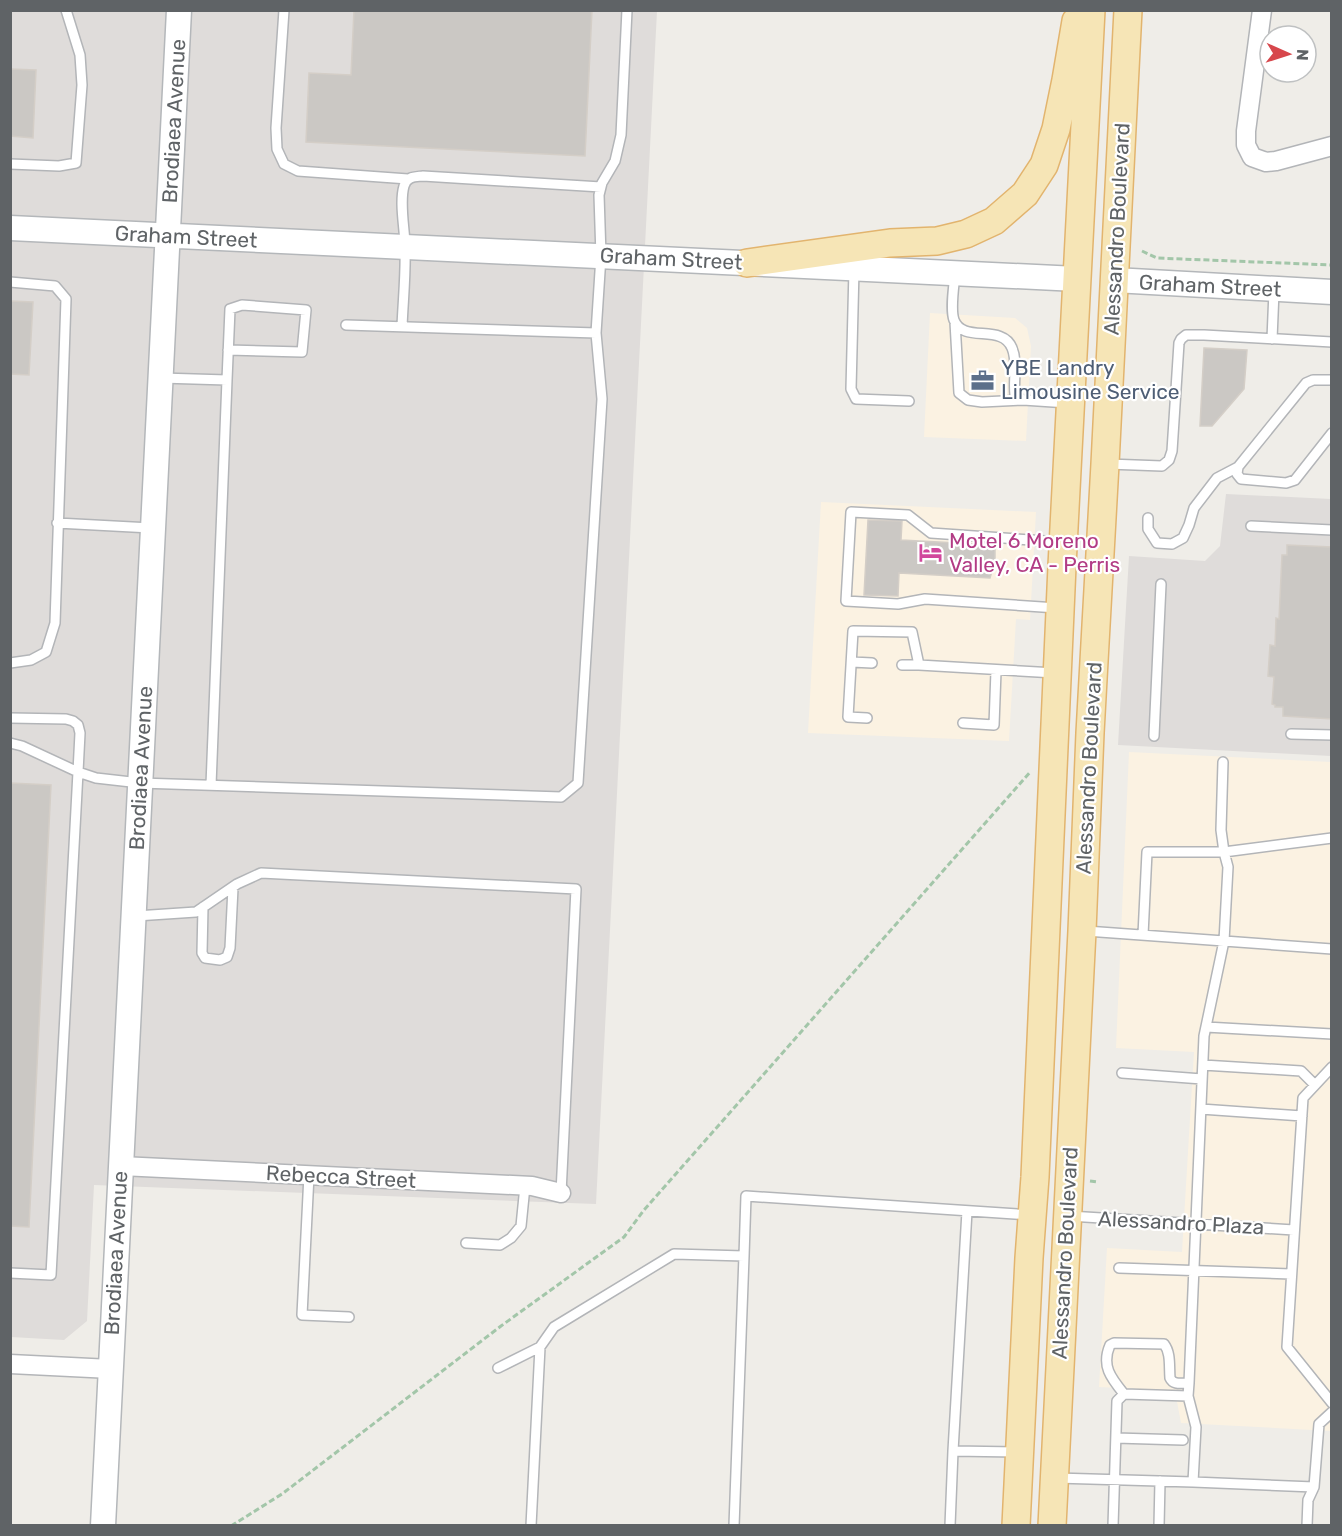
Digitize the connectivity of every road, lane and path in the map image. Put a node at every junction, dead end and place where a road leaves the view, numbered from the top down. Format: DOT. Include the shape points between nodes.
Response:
graph roads {
  1 [pos="66,10"];
  2 [pos="179,10"];
  3 [pos="284,10"];
  4 [pos="627,10"];
  5 [pos="1077,10"];
  6 [pos="1091,10"];
  7 [pos="1128,10"];
  8 [pos="1262,10"];
  9 [pos="1332,146"];
  10 [pos="10,164"];
  11 [pos="408,179"];
  12 [pos="601,187"];
  13 [pos="10,228"];
  14 [pos="168,236"];
  15 [pos="405,247"];
  16 [pos="1142,251"];
  17 [pos="601,256"];
  18 [pos="747,263"];
  19 [pos="1332,266"];
  20 [pos="854,268"];
  21 [pos="955,274"];
  22 [pos="1077,279"];
  23 [pos="1114,280"];
  24 [pos="10,282"];
  25 [pos="1274,289"];
  26 [pos="1332,292"];
  27 [pos="955,322"];
  28 [pos="346,325"];
  29 [pos="402,327"];
  30 [pos="596,333"];
  31 [pos="1272,339"];
  32 [pos="1332,342"];
  33 [pos="228,350"];
  34 [pos="161,378"];
  35 [pos="227,380"];
  36 [pos="1332,380"];
  37 [pos="1023,400"];
  38 [pos="909,401"];
  39 [pos="1071,403"];
  40 [pos="1332,433"];
  41 [pos="1105,464"];
  42 [pos="1238,467"];
  43 [pos="1148,518"];
  44 [pos="57,523"];
  45 [pos="1251,526"];
  46 [pos="153,528"];
  47 [pos="1332,530"];
  48 [pos="1063,554"];
  49 [pos="1161,584"];
  50 [pos="1060,608"];
  51 [pos="852,662"];
  52 [pos="10,663"];
  53 [pos="872,663"];
  54 [pos="902,664"];
  55 [pos="919,665"];
  56 [pos="996,671"];
  57 [pos="1057,673"];
  58 [pos="10,718"];
  59 [pos="867,718"];
  60 [pos="963,723"];
  61 [pos="1090,733"];
  62 [pos="1292,734"];
  63 [pos="1332,735"];
  64 [pos="1154,736"];
  65 [pos="10,744"];
  66 [pos="1223,762"];
  67 [pos="1031,771"];
  68 [pos="78,772"];
  69 [pos="140,783"];
  70 [pos="211,785"];
  71 [pos="1332,838"];
  72 [pos="1224,852"];
  73 [pos="233,888"];
  74 [pos="204,908"];
  75 [pos="133,916"];
  76 [pos="1082,931"];
  77 [pos="1143,935"];
  78 [pos="1224,941"];
  79 [pos="1332,949"];
  80 [pos="1206,1027"];
  81 [pos="1332,1035"];
  82 [pos="1203,1065"];
  83 [pos="1332,1067"];
  84 [pos="1122,1073"];
  85 [pos="1202,1079"];
  86 [pos="1315,1085"];
  87 [pos="1201,1109"];
  88 [pos="1302,1116"];
  89 [pos="121,1166"];
  90 [pos="309,1175"];
  91 [pos="525,1185"];
  92 [pos="561,1192"];
  93 [pos="967,1211"];
  94 [pos="1033,1215"];
  95 [pos="1067,1216"];
  96 [pos="1195,1224"];
  97 [pos="1294,1230"];
  98 [pos="466,1243"];
  99 [pos="744,1256"];
  100 [pos="1119,1268"];
  101 [pos="1193,1270"];
  102 [pos="10,1273"];
  103 [pos="1292,1274"];
  104 [pos="349,1317"];
  105 [pos="540,1347"];
  106 [pos="10,1364"];
  107 [pos="498,1368"];
  108 [pos="111,1369"];
  109 [pos="1189,1383"];
  110 [pos="1124,1394"];
  111 [pos="1188,1396"];
  112 [pos="1332,1403"];
  113 [pos="1332,1412"];
  114 [pos="1116,1438"];
  115 [pos="1183,1440"];
  116 [pos="953,1451"];
  117 [pos="1020,1452"];
  118 [pos="1054,1478"];
  119 [pos="1115,1480"];
  120 [pos="1161,1481"];
  121 [pos="1193,1482"];
  122 [pos="1314,1487"];
  123 [pos="103,1526"];
  124 [pos="231,1526"];
  125 [pos="531,1526"];
  126 [pos="734,1526"];
  127 [pos="950,1526"];
  128 [pos="1016,1526"];
  129 [pos="1052,1526"];
  130 [pos="1113,1526"];
  131 [pos="1159,1526"];
  132 [pos="1307,1526"];
  1 -- 10 [label="lane" via="80,55 82,85 76,163"];
  2 -- 14 [label="street, Brodiaea Avenue"];
  3 -- 11 [label="lane" via="276,128 277,149 284,164 298,171"];
  4 -- 12 [label="lane" via="621,135 615,160"];
  5 -- 18 [label="main road" via="1056,129 1044,165 1025,194 994,221 937,241 890,243"];
  6 -- 22 [label="main road, Alessandro Boulevard"];
  7 -- 23 [label="main road, Alessandro Boulevard"];
  8 -- 9 [label="street" via="1246,131 1246,145 1252,157 1276,161"];
  11 -- 12 [label="lane" via="423,176"];
  11 -- 15 [label="lane" via="403,197"];
  12 -- 17 [label="lane"];
  13 -- 14 [label="street, Graham Street"];
  14 -- 15 [label="street, Graham Street"];
  14 -- 34 [label="street, Brodiaea Avenue"];
  15 -- 17 [label="street, Graham Street"];
  15 -- 29 [label="lane"];
  16 -- 19 [label="path" via="1157,258"];
  17 -- 18 [label="street, Graham Street"];
  17 -- 30 [label="lane"];
  18 -- 20 [label="street, Graham Street"];
  20 -- 21 [label="street, Graham Street"];
  20 -- 38 [label="lane" via="851,389 856,399"];
  21 -- 22 [label="street, Graham Street"];
  21 -- 27 [label="lane"];
  22 -- 23 [label="main road, Graham Street"];
  22 -- 39 [label="main road, Alessandro Boulevard"];
  23 -- 25 [label="street, Graham Street"];
  23 -- 41 [label="main road, Alessandro Boulevard"];
  24 -- 44 [label="lane" via="56,286 66,300"];
  25 -- 26 [label="street, Graham Street"];
  25 -- 31 [label="lane"];
  27 -- 37 [label="lane" via="969,332 993,334 1008,341 1015,361 1016,394"];
  27 -- 37 [label="lane" via="959,393 968,400 982,402"];
  28 -- 29 [label="lane"];
  29 -- 30 [label="lane"];
  30 -- 70 [label="lane" via="602,399 578,783 561,797"];
  31 -- 32 [label="lane"];
  31 -- 41 [label="lane" via="1186,335 1181,339 1169,460 1162,466"];
  33 -- 33 [label="lane" via="230,309 242,305 306,310 302,352"];
  33 -- 35 [label="lane"];
  34 -- 35 [label="lane"];
  34 -- 46 [label="street, Brodiaea Avenue"];
  35 -- 70 [label="lane"];
  36 -- 42 [label="lane" via="1306,383"];
  37 -- 39 [label="lane"];
  39 -- 48 [label="main road, Alessandro Boulevard"];
  40 -- 42 [label="lane" via="1291,482 1241,479"];
  41 -- 61 [label="main road, Alessandro Boulevard"];
  42 -- 43 [label="lane" via="1217,478 1194,508 1183,538 1178,541 1157,543 1148,529"];
  44 -- 46 [label="lane"];
  44 -- 52 [label="lane" via="55,623 46,652 31,660"];
  45 -- 47 [label="lane"];
  46 -- 69 [label="street, Brodiaea Avenue"];
  48 -- 50 [label="main road, Alessandro Boulevard"];
  48 -- 50 [label="lane" via="931,533 908,514 851,512 846,601 898,604 925,599"];
  48 -- 61 [label="main road" via="1076,634 1072,723 1075,729"];
  49 -- 64 [label="lane"];
  50 -- 57 [label="main road, Alessandro Boulevard"];
  51 -- 53 [label="lane"];
  51 -- 55 [label="lane" via="853,631 912,632"];
  51 -- 59 [label="lane" via="848,717"];
  54 -- 55 [label="lane"];
  55 -- 56 [label="lane"];
  56 -- 57 [label="lane"];
  56 -- 60 [label="lane" via="994,724"];
  57 -- 94 [label="main road, Alessandro Boulevard"];
  58 -- 68 [label="lane" via="66,719 78,724"];
  61 -- 76 [label="main road, Alessandro Boulevard"];
  62 -- 63 [label="lane"];
  65 -- 68 [label="lane"];
  66 -- 72 [label="lane"];
  67 -- 124 [label="path" via="624,1237 282,1494"];
  68 -- 69 [label="lane"];
  68 -- 102 [label="lane" via="51,1275"];
  69 -- 70 [label="lane"];
  69 -- 75 [label="street, Brodiaea Avenue"];
  71 -- 72 [label="lane"];
  72 -- 77 [label="lane" via="1147,852"];
  72 -- 78 [label="lane" via="1228,867"];
  73 -- 74 [label="lane"];
  73 -- 74 [label="lane" via="230,948 227,957 220,960 205,958 202,953"];
  73 -- 92 [label="lane" via="261,873 576,889"];
  74 -- 75 [label="lane" via="196,912"];
  75 -- 89 [label="street, Brodiaea Avenue"];
  76 -- 77 [label="lane"];
  76 -- 95 [label="main road, Alessandro Boulevard"];
  77 -- 78 [label="lane"];
  78 -- 79 [label="lane"];
  78 -- 80 [label="lane"];
  80 -- 81 [label="lane"];
  80 -- 82 [label="lane"];
  82 -- 85 [label="lane"];
  82 -- 86 [label="lane" via="1301,1071"];
  83 -- 86 [label="lane"];
  84 -- 85 [label="lane"];
  85 -- 87 [label="lane"];
  86 -- 88 [label="lane" via="1303,1098"];
  87 -- 88 [label="lane"];
  87 -- 96 [label="lane"];
  88 -- 97 [label="lane"];
  89 -- 90 [label="street, Rebecca Street"];
  89 -- 108 [label="street, Brodiaea Avenue"];
  90 -- 91 [label="street, Rebecca Street"];
  90 -- 104 [label="lane" via="302,1314"];
  91 -- 92 [label="street, Rebecca Street"];
  91 -- 98 [label="lane" via="521,1226 511,1238 500,1245"];
  93 -- 94 [label="lane"];
  93 -- 99 [label="lane" via="746,1196"];
  93 -- 116 [label="lane"];
  94 -- 95 [label="main road"];
  94 -- 117 [label="main road, Alessandro Boulevard"];
  95 -- 96 [label="lane, Alessandro Plaza"];
  95 -- 118 [label="main road, Alessandro Boulevard"];
  96 -- 97 [label="lane, Alessandro Plaza"];
  96 -- 101 [label="lane"];
  97 -- 103 [label="lane"];
  99 -- 105 [label="lane" via="674,1254 554,1327"];
  99 -- 126 [label="lane"];
  100 -- 101 [label="lane"];
  101 -- 103 [label="lane"];
  101 -- 109 [label="lane"];
  103 -- 112 [label="lane" via="1287,1347"];
  105 -- 107 [label="lane"];
  105 -- 125 [label="lane"];
  106 -- 108 [label="street"];
  108 -- 123 [label="street, Brodiaea Avenue"];
  109 -- 110 [label="lane" via="1175,1383 1170,1378 1169,1353 1164,1344 1114,1343 1108,1348 1107,1366"];
  109 -- 111 [label="lane"];
  110 -- 111 [label="lane"];
  110 -- 114 [label="lane" via="1117,1401"];
  111 -- 121 [label="lane" via="1196,1426"];
  113 -- 122 [label="lane" via="1319,1424"];
  114 -- 115 [label="lane"];
  114 -- 119 [label="lane"];
  116 -- 117 [label="lane"];
  116 -- 127 [label="lane"];
  117 -- 128 [label="main road, Alessandro Boulevard"];
  118 -- 119 [label="lane"];
  118 -- 129 [label="main road, Alessandro Boulevard"];
  119 -- 120 [label="lane"];
  119 -- 130 [label="lane"];
  120 -- 121 [label="lane"];
  120 -- 131 [label="lane"];
  121 -- 122 [label="lane"];
  122 -- 132 [label="lane" via="1308,1500"];
}
